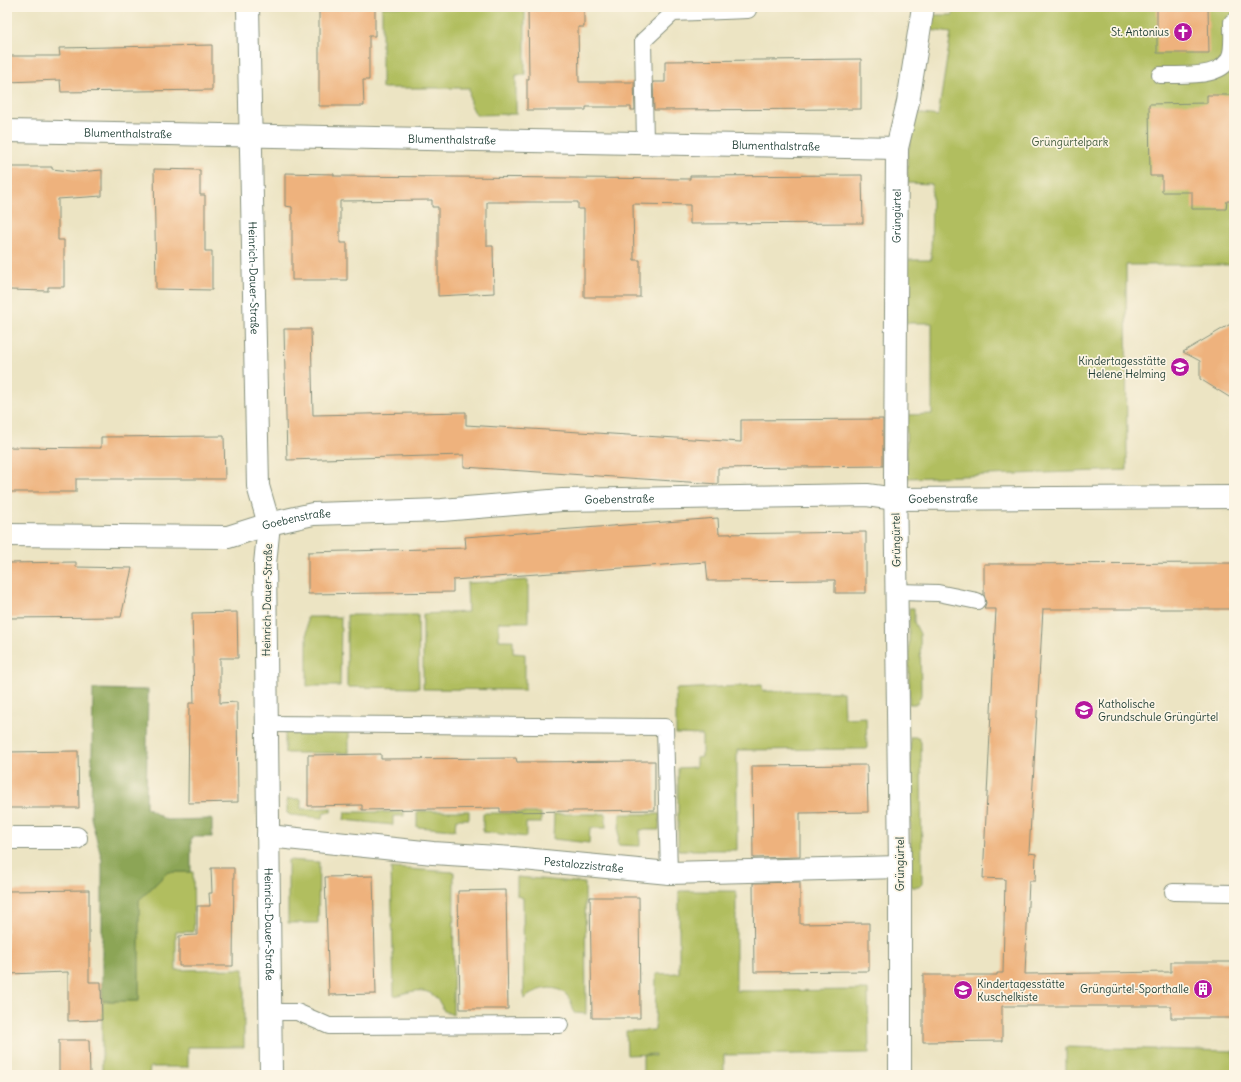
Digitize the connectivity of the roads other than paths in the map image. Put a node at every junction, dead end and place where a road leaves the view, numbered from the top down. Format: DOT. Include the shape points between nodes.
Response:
graph roads {
  1 [pos="248,7"];
  2 [pos="923,7"];
  3 [pos="748,10"];
  4 [pos="1234,22"];
  5 [pos="1160,75"];
  6 [pos="7,131"];
  7 [pos="250,134"];
  8 [pos="645,143"];
  9 [pos="897,148"];
  10 [pos="1234,497"];
  11 [pos="895,499"];
  12 [pos="269,524"];
  13 [pos="7,535"];
  14 [pos="896,592"];
  15 [pos="977,601"];
  16 [pos="266,724"];
  17 [pos="268,836"];
  18 [pos="7,838"];
  19 [pos="76,838"];
  20 [pos="900,867"];
  21 [pos="669,873"];
  22 [pos="1173,892"];
  23 [pos="1234,893"];
  24 [pos="270,1012"];
  25 [pos="560,1025"];
  26 [pos="271,1075"];
  27 [pos="900,1075"];
  1 -- 7 [label="street, Heinrich-Dauer-Straße"];
  2 -- 9 [label="street, Grüngürtel" via="908,102"];
  3 -- 8 [label="lane" via="673,13 643,41"];
  4 -- 5 [label="lane" via="1231,54 1226,66 1210,73"];
  6 -- 7 [label="street, Blumenthalstraße"];
  7 -- 8 [label="street, Blumenthalstraße"];
  7 -- 12 [label="street, Heinrich-Dauer-Straße" via="258,486"];
  8 -- 9 [label="street, Blumenthalstraße"];
  9 -- 11 [label="street, Grüngürtel"];
  10 -- 11 [label="street, Goebenstraße"];
  11 -- 12 [label="street, Goebenstraße" via="867,495 562,500 442,510 313,514"];
  11 -- 14 [label="street, Grüngürtel"];
  12 -- 13 [label="street, Goebenstraße" via="228,537"];
  12 -- 16 [label="street, Heinrich-Dauer-Straße" via="265,564"];
  14 -- 15 [label="lane" via="938,593"];
  14 -- 20 [label="street, Grüngürtel"];
  16 -- 17 [label="street, Heinrich-Dauer-Straße"];
  16 -- 21 [label="lane" via="665,727"];
  17 -- 21 [label="street, Pestalozzistraße"];
  17 -- 24 [label="street, Heinrich-Dauer-Straße"];
  18 -- 19 [label="street"];
  20 -- 21 [label="street, Pestalozzistraße"];
  20 -- 27 [label="street, Grüngürtel"];
  22 -- 23 [label="lane"];
  24 -- 25 [label="lane" via="297,1012 329,1026"];
  24 -- 26 [label="street, Heinrich-Dauer-Straße"];
}
